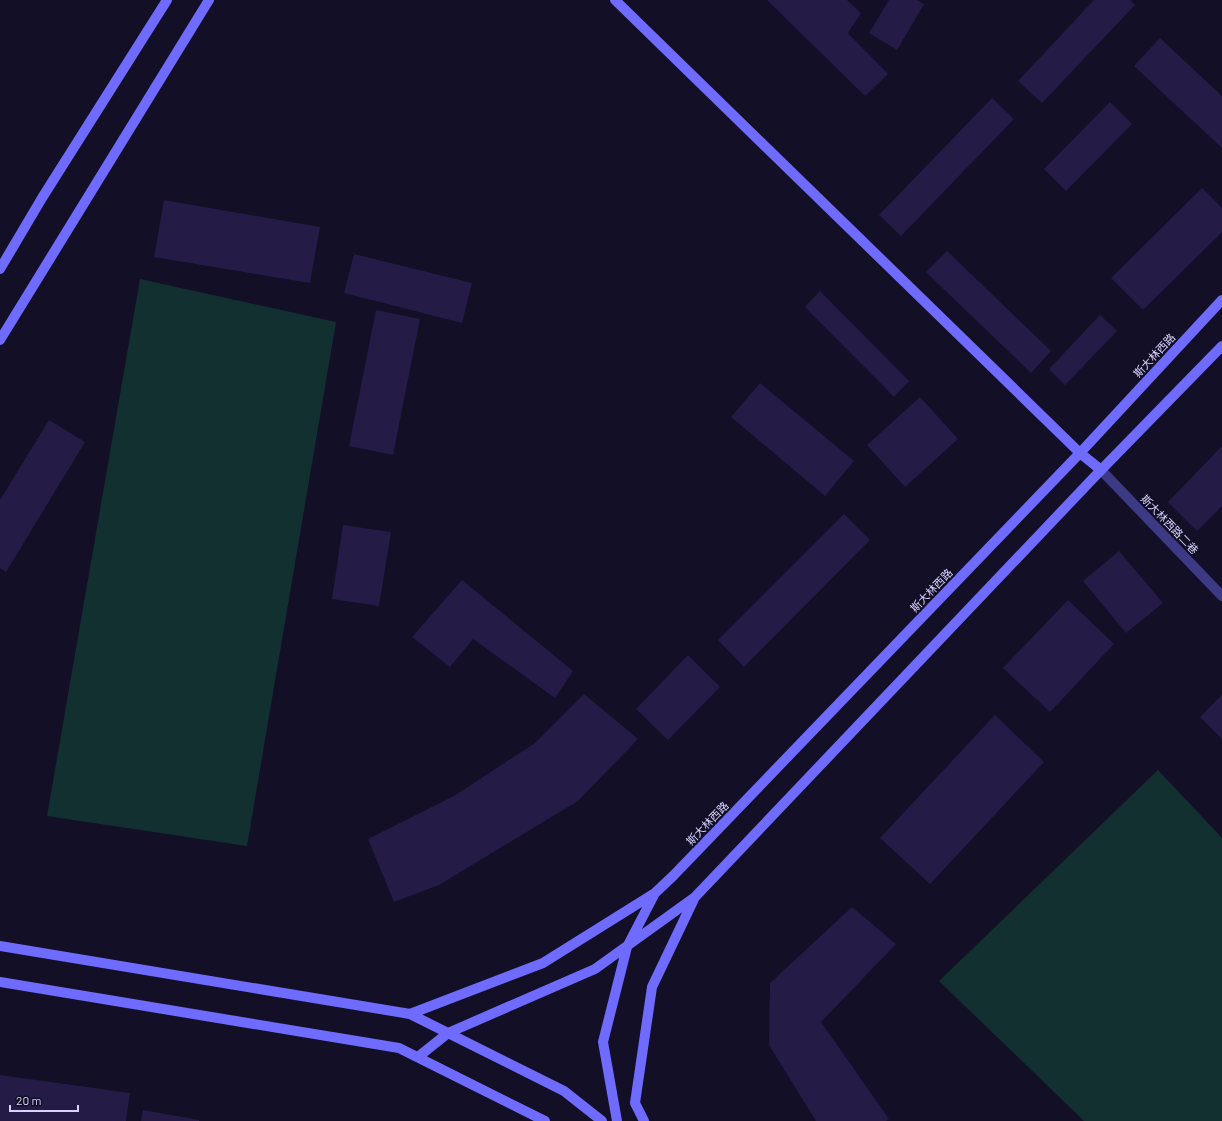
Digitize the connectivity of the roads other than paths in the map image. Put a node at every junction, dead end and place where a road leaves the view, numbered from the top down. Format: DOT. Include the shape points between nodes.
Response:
graph roads {
  1 [pos="167,0"];
  2 [pos="209,0"];
  3 [pos="615,0"];
  4 [pos="0,269"];
  5 [pos="1222,300"];
  6 [pos="0,340"];
  7 [pos="1222,346"];
  8 [pos="1080,453"];
  9 [pos="1101,470"];
  10 [pos="1222,596"];
  11 [pos="655,893"];
  12 [pos="695,897"];
  13 [pos="0,946"];
  14 [pos="627,947"];
  15 [pos="0,982"];
  16 [pos="410,1014"];
  17 [pos="448,1033"];
  18 [pos="418,1057"];
  19 [pos="545,1121"];
  20 [pos="602,1121"];
  21 [pos="617,1121"];
  22 [pos="644,1121"];
  1 -- 4 [label="main road"];
  2 -- 6 [label="main road"];
  3 -- 8 [label="main road"];
  5 -- 8 [label="main road, 斯大林西路"];
  7 -- 9 [label="main road"];
  8 -- 9 [label="main road"];
  8 -- 11 [label="main road, 斯大林西路"];
  9 -- 10 [label="street, 斯大林西路二巷"];
  9 -- 12 [label="main road"];
  11 -- 14 [label="main road"];
  11 -- 16 [label="main road" via="543,963"];
  12 -- 14 [label="main road"];
  12 -- 22 [label="main road" via="652,987 635,1102"];
  13 -- 16 [label="main road"];
  14 -- 17 [label="main road" via="595,969"];
  14 -- 21 [label="main road" via="603,1042"];
  15 -- 18 [label="main road" via="399,1048"];
  16 -- 17 [label="main road"];
  17 -- 18 [label="main road"];
  17 -- 20 [label="main road" via="564,1091"];
  18 -- 19 [label="main road"];
}
